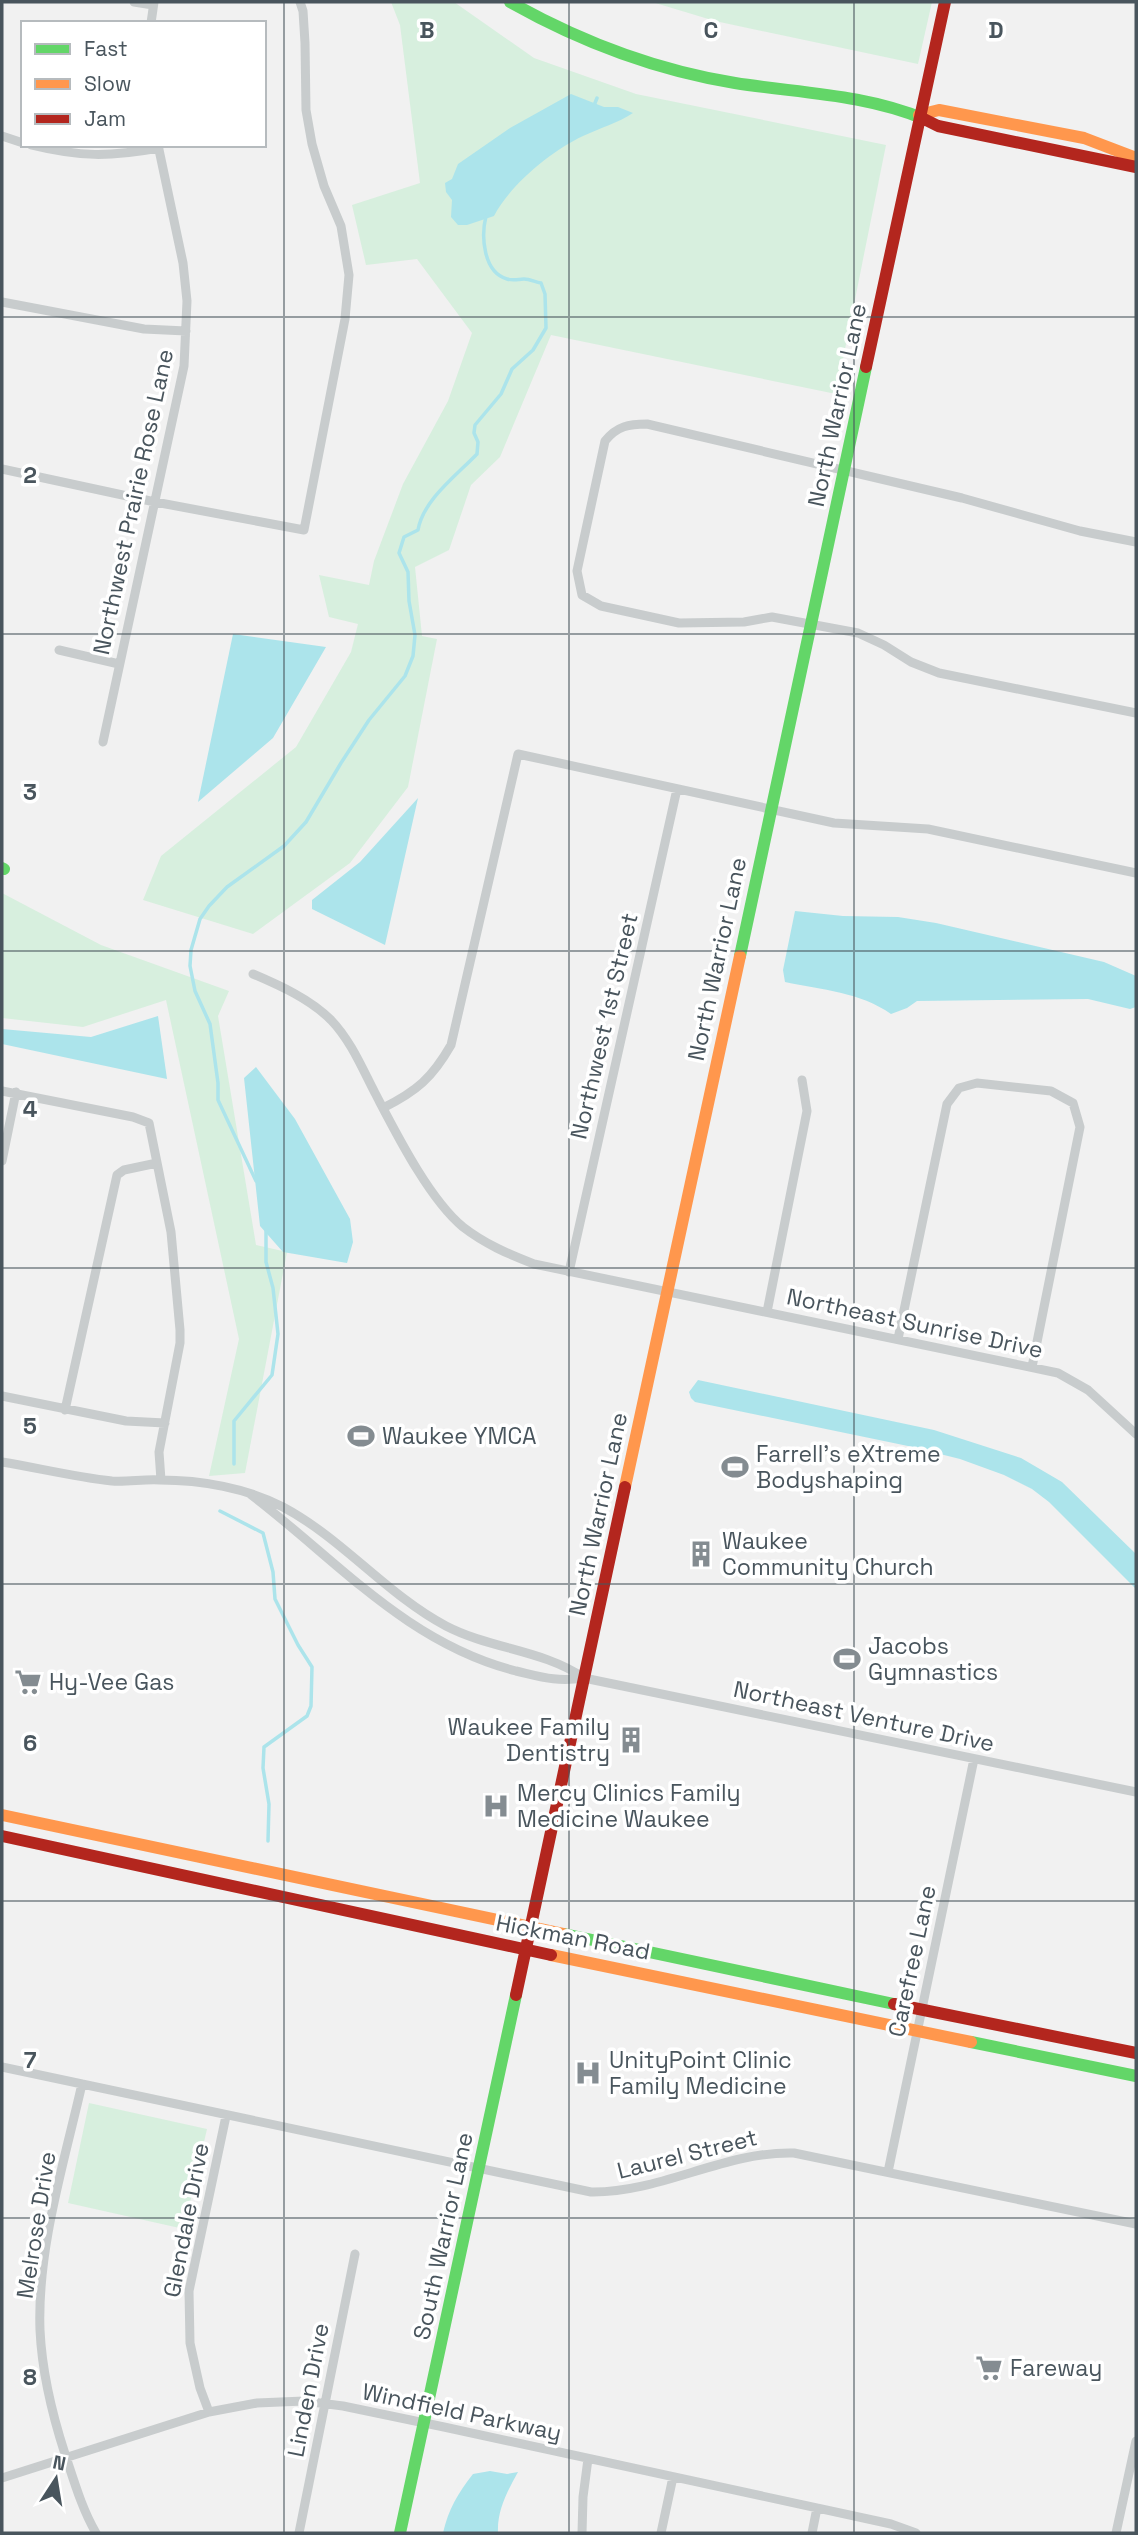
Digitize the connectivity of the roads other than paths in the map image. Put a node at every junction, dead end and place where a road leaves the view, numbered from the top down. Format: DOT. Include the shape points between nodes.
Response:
graph roads {
  1 [pos="134,2"];
  2 [pos="300,2"];
  3 [pos="510,2"];
  4 [pos="945,2"];
  5 [pos="154,4"];
  6 [pos="919,115"];
  7 [pos="2,136"];
  8 [pos="21,142"];
  9 [pos="42,147"];
  10 [pos="158,147"];
  11 [pos="1136,158"];
  12 [pos="1136,167"];
  13 [pos="2,302"];
  14 [pos="186,331"];
  15 [pos="2,469"];
  16 [pos="845,472"];
  17 [pos="155,502"];
  18 [pos="1136,542"];
  19 [pos="811,624"];
  20 [pos="58,650"];
  21 [pos="119,664"];
  22 [pos="1136,713"];
  23 [pos="103,742"];
  24 [pos="677,789"];
  25 [pos="771,810"];
  26 [pos="1136,873"];
  27 [pos="253,974"];
  28 [pos="802,1080"];
  29 [pos="2,1091"];
  30 [pos="16,1092"];
  31 [pos="383,1108"];
  32 [pos="2,1161"];
  33 [pos="157,1163"];
  34 [pos="569,1272"];
  35 [pos="667,1292"];
  36 [pos="767,1312"];
  37 [pos="898,1339"];
  38 [pos="1032,1367"];
  39 [pos="2,1396"];
  40 [pos="65,1410"];
  41 [pos="165,1423"];
  42 [pos="1136,1432"];
  43 [pos="2,1462"];
  44 [pos="161,1480"];
  45 [pos="250,1494"];
  46 [pos="584,1678"];
  47 [pos="974,1759"];
  48 [pos="1136,1792"];
  49 [pos="2,1815"];
  50 [pos="2,1836"];
  51 [pos="531,1926"];
  52 [pos="527,1949"];
  53 [pos="921,2010"];
  54 [pos="918,2029"];
  55 [pos="1136,2053"];
  56 [pos="2,2067"];
  57 [pos="1136,2076"];
  58 [pos="82,2084"];
  59 [pos="226,2116"];
  60 [pos="478,2170"];
  61 [pos="888,2172"];
  62 [pos="1136,2224"];
  63 [pos="355,2253"];
  64 [pos="325,2403"];
  65 [pos="209,2412"];
  66 [pos="424,2424"];
  67 [pos="1136,2441"];
  68 [pos="66,2458"];
  69 [pos="588,2459"];
  70 [pos="673,2477"];
  71 [pos="2,2478"];
  72 [pos="817,2508"];
  73 [pos="96,2533"];
  74 [pos="299,2533"];
  75 [pos="400,2533"];
  76 [pos="582,2533"];
  77 [pos="661,2533"];
  78 [pos="812,2533"];
  79 [pos="916,2533"];
  80 [pos="1116,2533"];
  1 -- 5 [label="street"];
  2 -- 17 [label="street" via="310,133 341,226 349,275 345,319 304,530"];
  3 -- 6 [label="main road" via="590,43 659,67"];
  4 -- 6 [label="main road, North Warrior Lane"];
  6 -- 11 [label="main road" via="941,110 1084,138"];
  6 -- 12 [label="main road" via="938,126"];
  6 -- 16 [label="main road, North Warrior Lane"];
  7 -- 8 [label="street"];
  9 -- 10 [label="street" via="94,156"];
  10 -- 14 [label="street, Northwest Prairie Rose Lane" via="183,262"];
  13 -- 14 [label="street" via="144,329"];
  14 -- 17 [label="street, Northwest Prairie Rose Lane" via="181,386"];
  15 -- 17 [label="street"];
  16 -- 18 [label="street"];
  16 -- 19 [label="main road, North Warrior Lane"];
  16 -- 19 [label="street" via="647,424 629,424 613,431 601,456 577,571 582,595 601,606 679,623 772,617"];
  17 -- 21 [label="street, Northwest Prairie Rose Lane"];
  19 -- 22 [label="street" via="858,633 939,673"];
  19 -- 25 [label="main road, North Warrior Lane"];
  20 -- 21 [label="street"];
  21 -- 23 [label="street, Northwest Prairie Rose Lane"];
  24 -- 25 [label="street"];
  24 -- 31 [label="street" via="518,754 451,1045 436,1071 408,1095"];
  24 -- 34 [label="street, Northwest 1st Street"];
  25 -- 26 [label="street" via="834,823 928,829"];
  25 -- 35 [label="main road, North Warrior Lane"];
  27 -- 31 [label="street, Northeast Sunrise Drive" via="282,986 331,1021 353,1049"];
  28 -- 36 [label="street" via="807,1111"];
  29 -- 30 [label="street"];
  30 -- 32 [label="street"];
  30 -- 33 [label="street" via="149,1123"];
  31 -- 34 [label="street, Northeast Sunrise Drive" via="431,1190 461,1225 499,1251"];
  33 -- 40 [label="street" via="117,1175"];
  33 -- 41 [label="street" via="171,1231 180,1330"];
  34 -- 35 [label="street, Northeast Sunrise Drive"];
  35 -- 36 [label="street, Northeast Sunrise Drive"];
  35 -- 46 [label="main road, North Warrior Lane"];
  36 -- 37 [label="street, Northeast Sunrise Drive"];
  37 -- 38 [label="street, Northeast Sunrise Drive"];
  37 -- 38 [label="street" via="947,1104 959,1088 977,1083 1051,1091 1073,1103 1080,1127"];
  38 -- 42 [label="street, Northeast Sunrise Drive" via="1074,1381"];
  39 -- 40 [label="street"];
  40 -- 41 [label="street"];
  41 -- 44 [label="street" via="159,1452"];
  43 -- 44 [label="street" via="114,1481"];
  44 -- 45 [label="street" via="204,1483"];
  45 -- 46 [label="street" via="309,1521 420,1612 460,1634 565,1665"];
  45 -- 46 [label="street" via="430,1637 497,1666 561,1682"];
  46 -- 47 [label="street, Northeast Venture Drive"];
  46 -- 51 [label="main road, North Warrior Lane"];
  47 -- 48 [label="street, Northeast Venture Drive"];
  47 -- 53 [label="street, Carefree Lane"];
  49 -- 51 [label="main road, Hickman Road"];
  50 -- 52 [label="main road, Hickman Road"];
  51 -- 52 [label="main road, South Warrior Lane"];
  51 -- 53 [label="main road, Hickman Road"];
  52 -- 54 [label="main road, Hickman Road"];
  52 -- 60 [label="main road, South Warrior Lane"];
  53 -- 54 [label="street, Carefree Lane"];
  53 -- 55 [label="main road, Hickman Road"];
  54 -- 57 [label="main road, Hickman Road"];
  54 -- 61 [label="street, Carefree Lane"];
  56 -- 58 [label="street, Laurel Street"];
  58 -- 59 [label="street, Laurel Street"];
  58 -- 68 [label="street, Melrose Drive" via="49,2235 41,2295 43,2364"];
  59 -- 60 [label="street, Laurel Street"];
  59 -- 65 [label="street, Glendale Drive" via="189,2291 191,2354"];
  60 -- 61 [label="street, Laurel Street" via="591,2192 632,2190 775,2152"];
  60 -- 66 [label="main road, South Warrior Lane"];
  61 -- 62 [label="street, Laurel Street"];
  63 -- 64 [label="street, Linden Drive"];
  64 -- 65 [label="street, Windfield Parkway" via="280,2401"];
  64 -- 66 [label="street, Windfield Parkway"];
  64 -- 74 [label="street, Linden Drive"];
  65 -- 68 [label="street, Windfield Parkway"];
  66 -- 69 [label="street, Windfield Parkway"];
  66 -- 75 [label="main road, South Warrior Lane"];
  67 -- 80 [label="street"];
  68 -- 71 [label="street, Windfield Parkway"];
  68 -- 73 [label="street, Melrose Drive"];
  69 -- 70 [label="street, Windfield Parkway"];
  69 -- 76 [label="street"];
  70 -- 72 [label="street, Windfield Parkway"];
  70 -- 77 [label="street"];
  72 -- 78 [label="street"];
  72 -- 79 [label="street, Windfield Parkway"];
}
